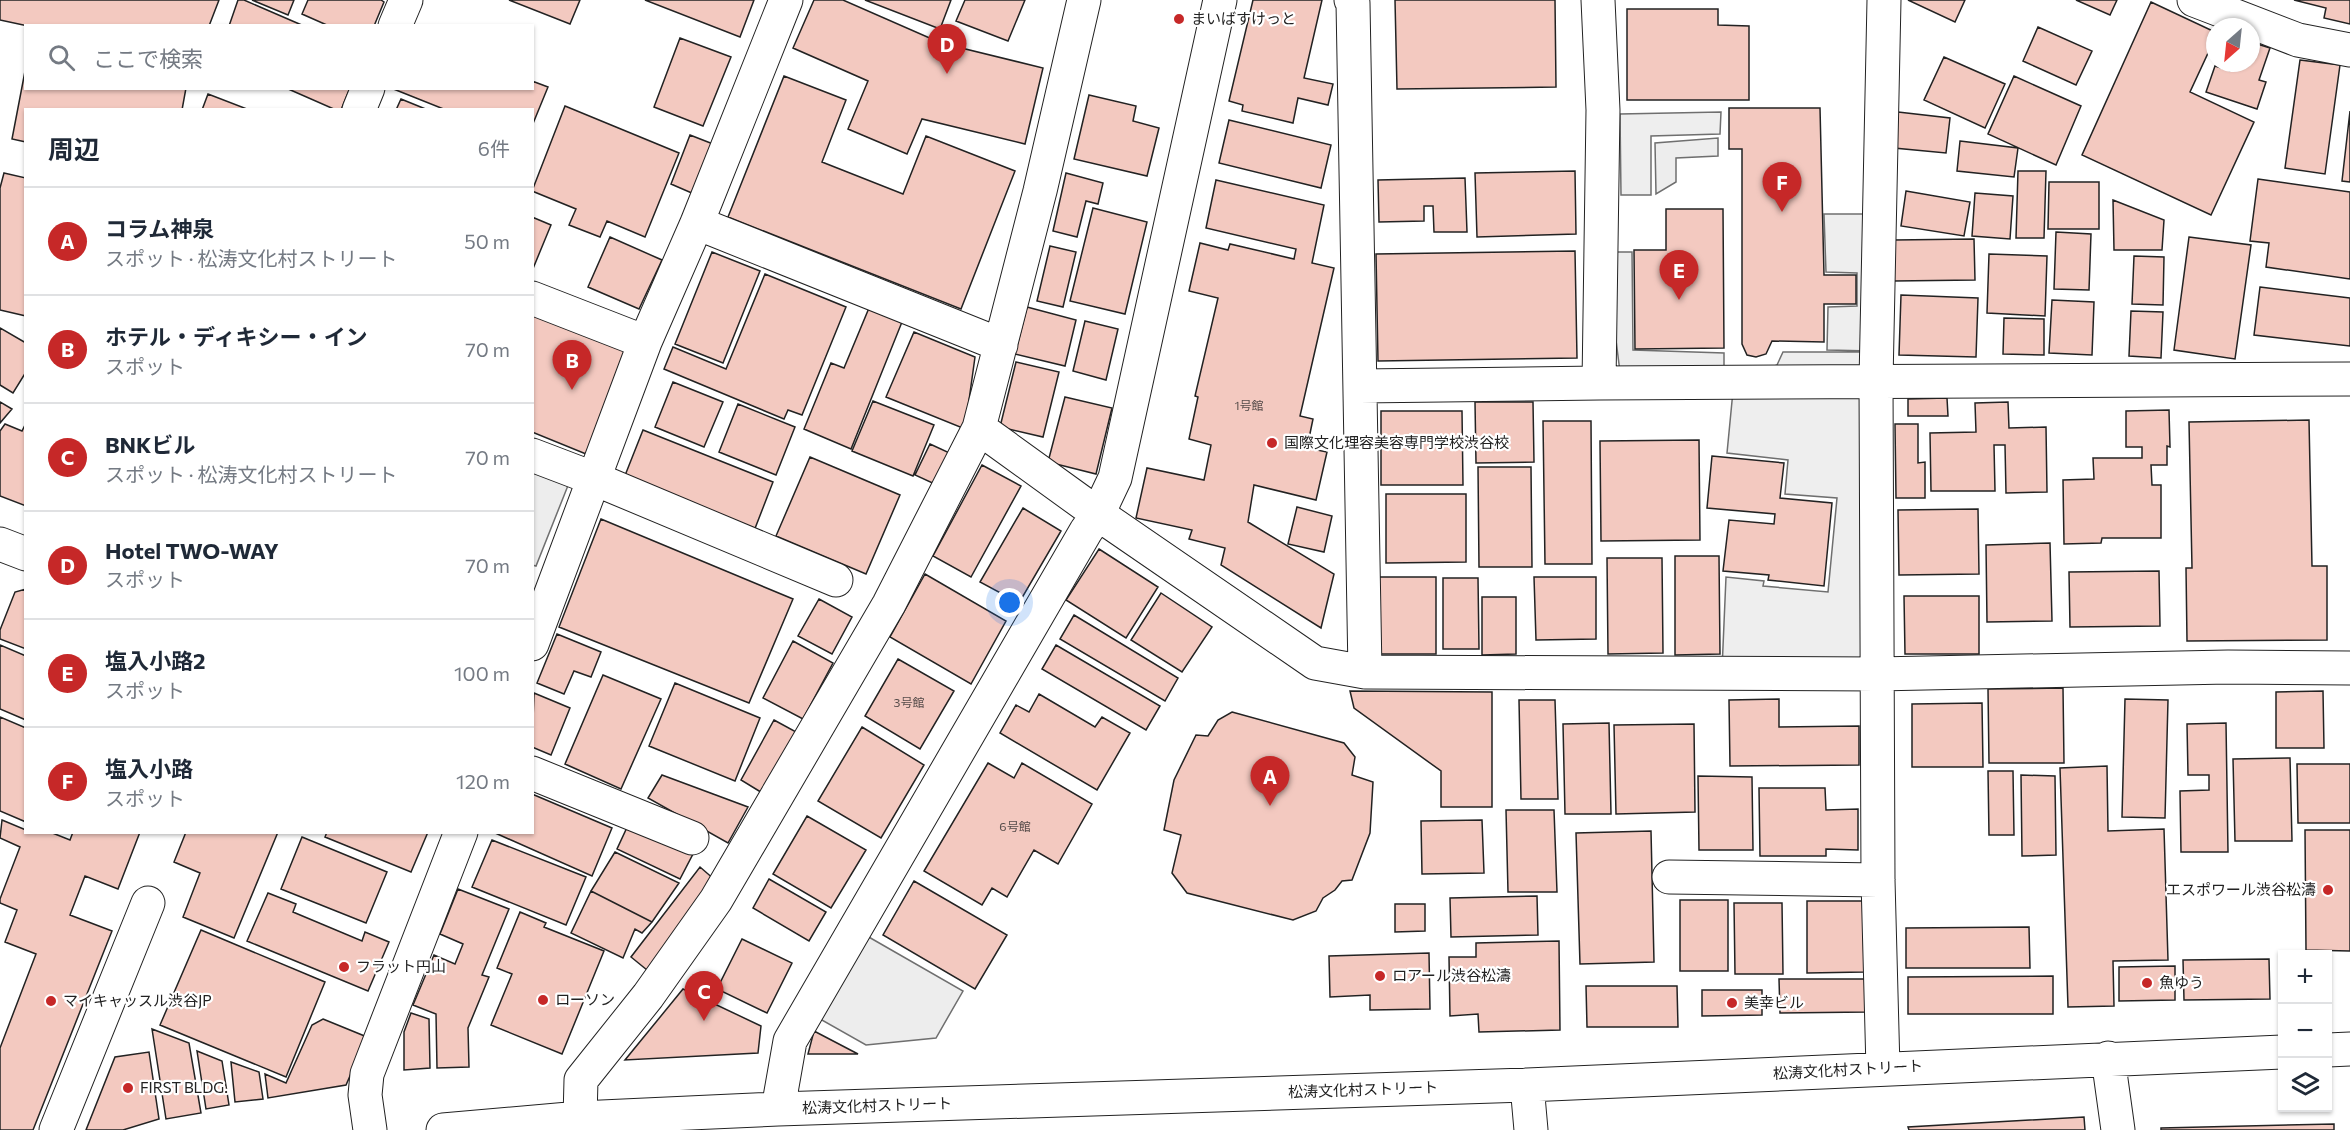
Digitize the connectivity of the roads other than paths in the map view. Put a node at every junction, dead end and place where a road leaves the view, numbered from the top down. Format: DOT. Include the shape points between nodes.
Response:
graph roads {
  1 [pos="406,0"];
  2 [pos="786,0"];
  3 [pos="1084,0"];
  4 [pos="1220,0"];
  5 [pos="1351,0"];
  6 [pos="1598,0"];
  7 [pos="1884,0"];
  8 [pos="2194,0"];
  9 [pos="396,24"];
  10 [pos="2350,50"];
  11 [pos="367,90"];
  12 [pos="360,108"];
  13 [pos="697,223"];
  14 [pos="534,299"];
  15 [pos="645,342"];
  16 [pos="1001,345"];
  17 [pos="2350,379"];
  18 [pos="1876,381"];
  19 [pos="1599,383"];
  20 [pos="1360,386"];
  21 [pos="979,428"];
  22 [pos="534,456"];
  23 [pos="595,479"];
  24 [pos="1098,514"];
  25 [pos="836,580"];
  26 [pos="534,639"];
  27 [pos="2350,668"];
  28 [pos="1365,672"];
  29 [pos="1877,674"];
  30 [pos="534,774"];
  31 [pos="460,834"];
  32 [pos="692,838"];
  33 [pos="1670,878"];
  34 [pos="1878,880"];
  35 [pos="148,903"];
  36 [pos="2350,1049"];
  37 [pos="2332,1050"];
  38 [pos="2278,1052"];
  39 [pos="2108,1058"];
  40 [pos="1883,1069"];
  41 [pos="1527,1085"];
  42 [pos="778,1109"];
  43 [pos="580,1118"];
  44 [pos="481,1128"];
  45 [pos="56,1130"];
  46 [pos="370,1130"];
  47 [pos="443,1130"];
  48 [pos="1531,1130"];
  49 [pos="2118,1130"];
  1 -- 9 [label="street"];
  2 -- 13 [label="street"];
  3 -- 16 [label="street"];
  4 -- 24 [label="street" via="1115,478"];
  5 -- 20 [label="street"];
  6 -- 19 [label="street" via="1603,110"];
  7 -- 18 [label="street"];
  8 -- 10 [label="street" via="2298,40"];
  11 -- 12 [label="street"];
  13 -- 15 [label="street"];
  13 -- 16 [label="street"];
  14 -- 15 [label="street"];
  15 -- 23 [label="street"];
  16 -- 21 [label="street"];
  17 -- 18 [label="street"];
  18 -- 19 [label="street"];
  18 -- 29 [label="street"];
  19 -- 20 [label="street"];
  20 -- 28 [label="street"];
  21 -- 24 [label="street"];
  21 -- 43 [label="street" via="889,604 717,900 581,1080"];
  22 -- 23 [label="street"];
  23 -- 25 [label="street"];
  23 -- 26 [label="street"];
  24 -- 28 [label="street" via="1315,663"];
  24 -- 42 [label="street" via="790,1041"];
  27 -- 29 [label="street"];
  28 -- 29 [label="street"];
  29 -- 34 [label="street"];
  30 -- 32 [label="street"];
  31 -- 46 [label="street" via="367,1074 365,1095"];
  33 -- 34 [label="street"];
  34 -- 40 [label="street"];
  35 -- 45 [label="street"];
  36 -- 37 [label="street"];
  38 -- 39 [label="street, 松涛文化村ストリート"];
  39 -- 40 [label="street, 松涛文化村ストリート"];
  39 -- 49 [label="street"];
  40 -- 41 [label="street, 松涛文化村ストリート"];
  41 -- 42 [label="street, 松涛文化村ストリート"];
  41 -- 48 [label="street"];
  42 -- 43 [label="street, 松涛文化村ストリート"];
  43 -- 44 [label="street, 松涛文化村ストリート"];
  44 -- 47 [label="street, 松涛文化村ストリート"];
}
